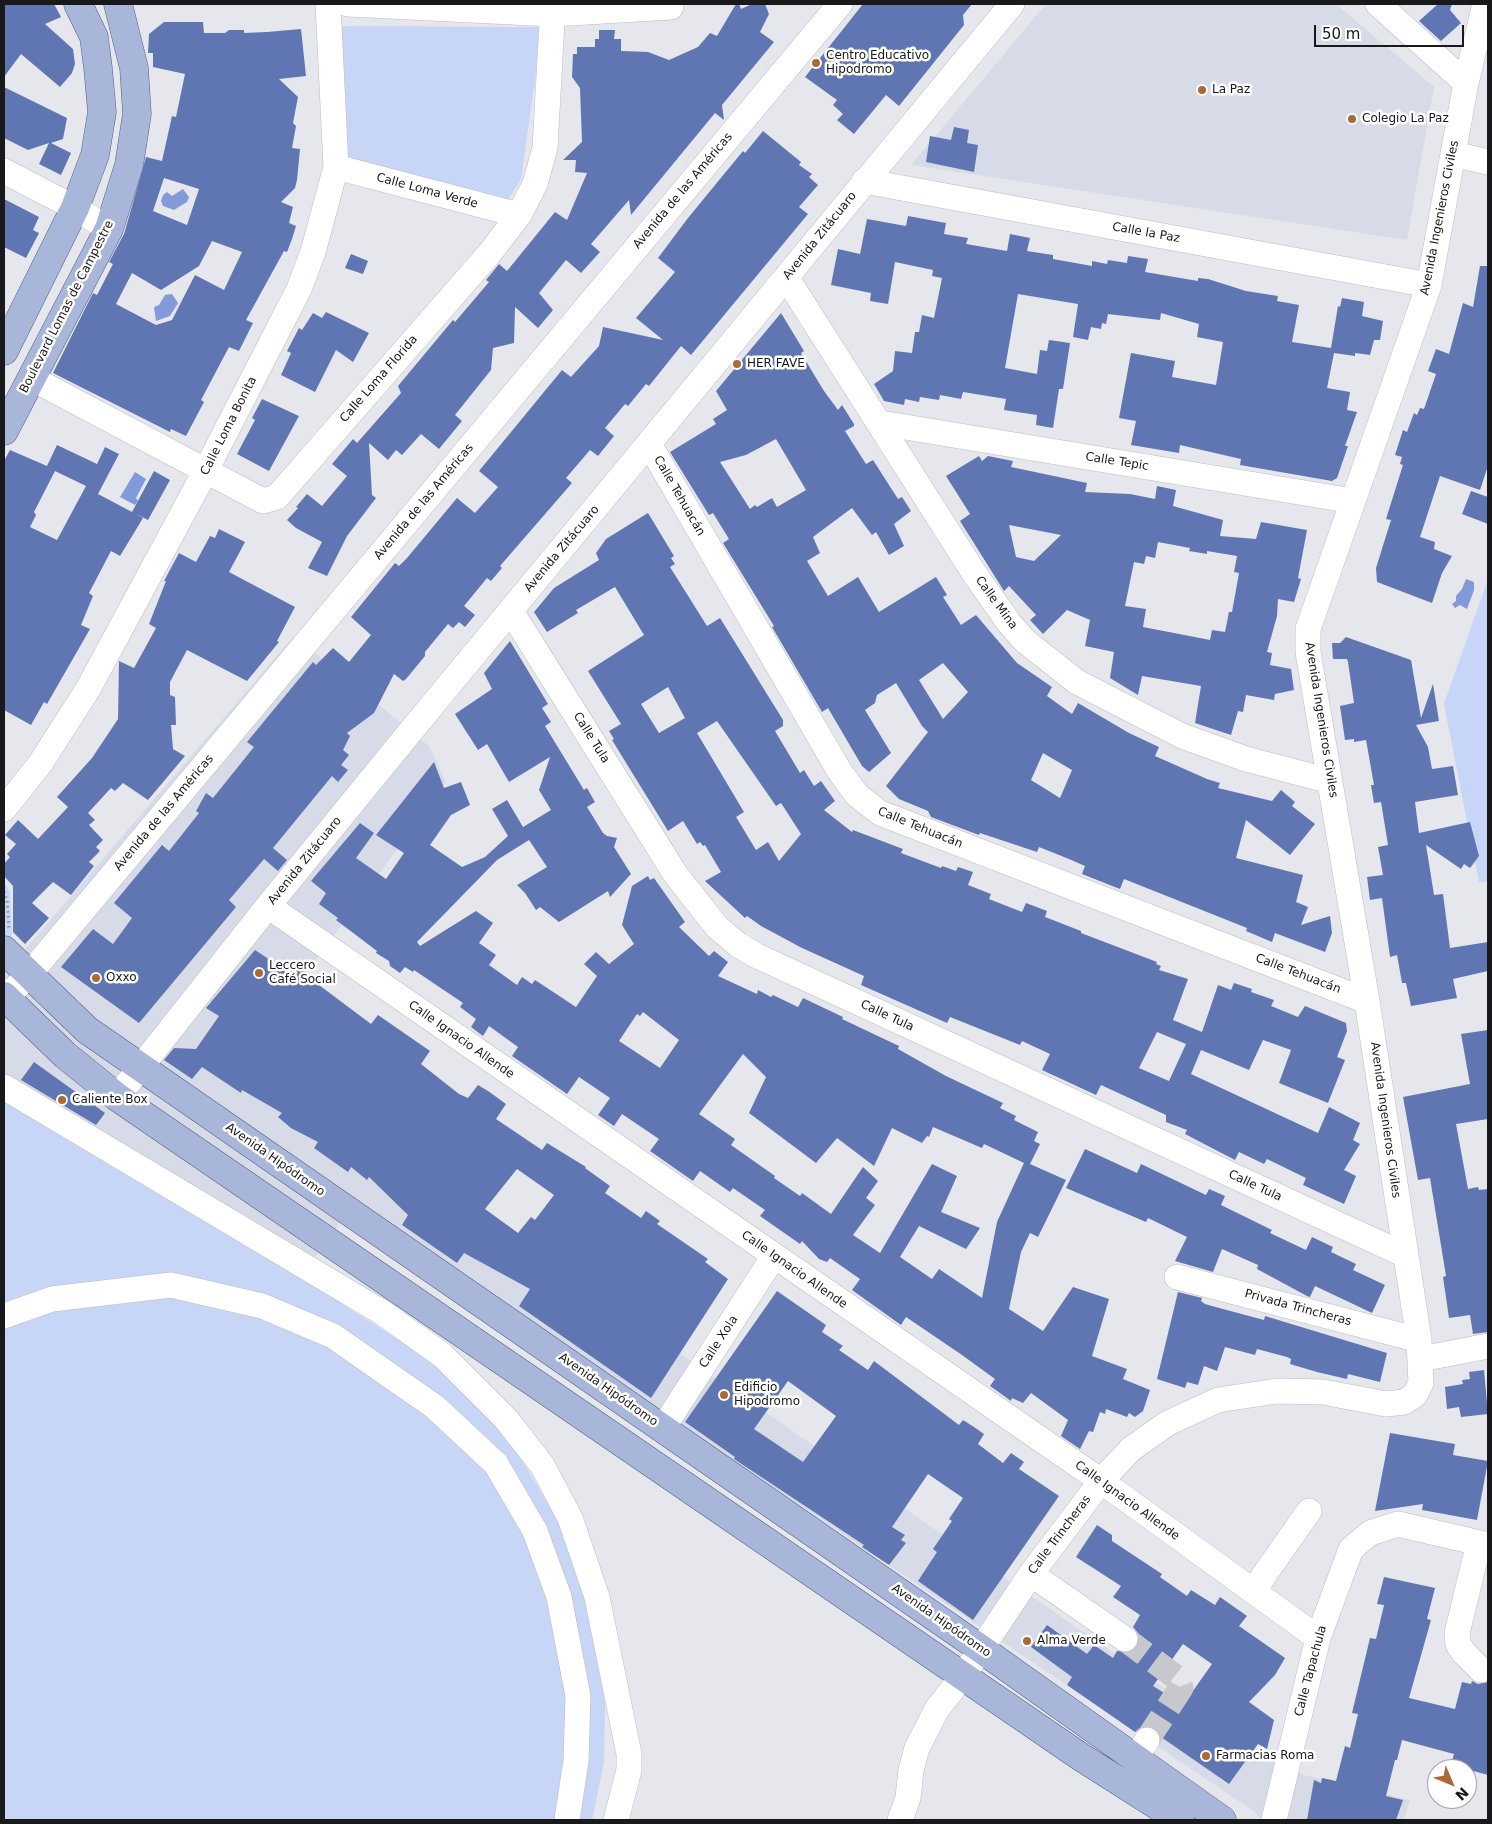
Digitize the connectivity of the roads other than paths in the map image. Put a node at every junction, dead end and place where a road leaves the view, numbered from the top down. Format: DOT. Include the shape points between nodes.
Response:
graph roads {
  1 [pos="78,4"];
  2 [pos="118,4"];
  3 [pos="328,4"];
  4 [pos="348,4"];
  5 [pos="1012,4"];
  6 [pos="1378,4"];
  7 [pos="1485,4"];
  8 [pos="671,7"];
  9 [pos="831,7"];
  10 [pos="553,9"];
  11 [pos="1474,73"];
  12 [pos="1453,154"];
  13 [pos="1488,162"];
  14 [pos="336,166"];
  15 [pos="4,171"];
  16 [pos="864,181"];
  17 [pos="75,208"];
  18 [pos="519,215"];
  19 [pos="109,228"];
  20 [pos="786,277"];
  21 [pos="1429,285"];
  22 [pos="4,351"];
  23 [pos="31,378"];
  24 [pos="880,423"];
  25 [pos="4,431"];
  26 [pos="650,444"];
  27 [pos="206,472"];
  28 [pos="1353,501"];
  29 [pos="510,611"];
  30 [pos="1330,781"];
  31 [pos="4,809"];
  32 [pos="268,906"];
  33 [pos="4,950"];
  34 [pos="28,976"];
  35 [pos="4,998"];
  36 [pos="1367,1000"];
  37 [pos="140,1067"];
  38 [pos="4,1087"];
  39 [pos="117,1097"];
  40 [pos="1405,1255"];
  41 [pos="774,1256"];
  42 [pos="1177,1277"];
  43 [pos="4,1316"];
  44 [pos="1488,1346"];
  45 [pos="1420,1349"];
  46 [pos="1415,1395"];
  47 [pos="664,1428"];
  48 [pos="1100,1481"];
  49 [pos="1309,1511"];
  50 [pos="1484,1544"];
  51 [pos="1031,1574"];
  52 [pos="1253,1591"];
  53 [pos="1318,1638"];
  54 [pos="1125,1640"];
  55 [pos="981,1648"];
  56 [pos="1481,1670"];
  57 [pos="963,1676"];
  58 [pos="911,1770"];
  59 [pos="567,1820"];
  60 [pos="616,1820"];
  61 [pos="888,1820"];
  62 [pos="900,1820"];
  63 [pos="1180,1820"];
  64 [pos="1222,1820"];
  65 [pos="1274,1820"];
  1 -- 17 [label="main road" via="94,37 102,112 95,155"];
  2 -- 19 [label="main road, Boulevard Lomas de Campestre" via="134,68 137,114 129,165"];
  3 -- 14 [label="street, Calle Loma Bonita"];
  4 -- 10 [label="street"];
  5 -- 16 [label="street, Avenida Zitácuaro"];
  6 -- 11 [label="street"];
  7 -- 11 [label="street, Avenida Ingenieros Civiles"];
  8 -- 10 [label="street"];
  9 -- 34 [label="street, Avenida de las Américas"];
  10 -- 18 [label="street, Calle Loma Florida" via="545,148 535,184"];
  11 -- 12 [label="street, Avenida Ingenieros Civiles"];
  12 -- 13 [label="street"];
  12 -- 21 [label="street, Avenida Ingenieros Civiles"];
  14 -- 18 [label="street, Calle Loma Verde"];
  14 -- 27 [label="street, Calle Loma Bonita" via="313,252 299,289"];
  15 -- 17 [label="street"];
  16 -- 20 [label="street, Avenida Zitácuaro"];
  16 -- 21 [label="street, Calle la Paz"];
  17 -- 19 [label="street"];
  17 -- 22 [label="main road"];
  18 -- 27 [label="street, Calle Loma Florida" via="489,254 277,497 263,501"];
  19 -- 23 [label="main road, Boulevard Lomas de Campestre"];
  20 -- 24 [label="street, Calle Mina"];
  20 -- 26 [label="street, Avenida Zitácuaro"];
  21 -- 28 [label="street, Avenida Ingenieros Civiles"];
  23 -- 25 [label="main road, Boulevard Lomas de Campestre"];
  23 -- 27 [label="street, Calle Loma Florida"];
  24 -- 28 [label="street, Calle Tepic"];
  24 -- 30 [label="street, Calle Mina" via="974,573 1025,641 1077,682 1182,736 1246,759"];
  26 -- 29 [label="street, Avenida Zitácuaro"];
  26 -- 36 [label="street, Calle Tehuacán" via="840,772 857,795 880,813"];
  27 -- 31 [label="street, Calle Loma Bonita" via="88,689 40,764"];
  28 -- 30 [label="street, Avenida Ingenieros Civiles" via="1308,629 1308,652"];
  29 -- 32 [label="street, Avenida Zitácuaro"];
  29 -- 40 [label="street, Calle Tula" via="676,875 717,927 737,944"];
  30 -- 36 [label="street, Avenida Ingenieros Civiles"];
  32 -- 37 [label="street, Avenida Zitácuaro"];
  32 -- 41 [label="street, Calle Ignacio Allende"];
  33 -- 34 [label="main road, Avenida Hipódromo"];
  34 -- 35 [label="street, Avenida de las Américas"];
  34 -- 37 [label="main road, Avenida Hipódromo" via="86,1030"];
  35 -- 39 [label="main road" via="65,1055"];
  36 -- 40 [label="street, Avenida Ingenieros Civiles" via="1394,1110"];
  37 -- 39 [label="street, Avenida Zitácuaro"];
  37 -- 47 [label="main road, Avenida Hipódromo"];
  38 -- 60 [label="street" via="382,1313 442,1355 506,1419 542,1465 570,1518 597,1597 628,1754 629,1770"];
  39 -- 57 [label="main road"];
  40 -- 45 [label="street, Avenida Ingenieros Civiles"];
  41 -- 47 [label="street, Calle Xola"];
  41 -- 48 [label="street, Calle Ignacio Allende"];
  42 -- 45 [label="street, Privada Trincheras"];
  43 -- 59 [label="street" via="52,1299 171,1285 262,1306 333,1336 435,1407 496,1464 536,1531 559,1598 578,1696 576,1761"];
  44 -- 45 [label="street"];
  45 -- 46 [label="street, Avenida Ingenieros Civiles" via="1421,1383"];
  46 -- 48 [label="street, Calle Trincheras" via="1404,1402 1386,1404 1322,1392 1286,1391 1218,1400 1168,1423 1132,1449"];
  47 -- 55 [label="main road, Avenida Hipódromo"];
  48 -- 51 [label="street, Calle Trincheras"];
  48 -- 52 [label="street, Calle Ignacio Allende"];
  49 -- 52 [label="street"];
  50 -- 53 [label="street, Calle Tapachula" via="1398,1524 1370,1533 1352,1549"];
  50 -- 56 [label="street" via="1457,1633 1458,1644"];
  51 -- 54 [label="street"];
  51 -- 55 [label="street, Calle Trincheras"];
  52 -- 53 [label="street, Calle Ignacio Allende"];
  53 -- 65 [label="street, Calle Tapachula"];
  55 -- 57 [label="street, Calle Trincheras"];
  55 -- 64 [label="main road, Avenida Hipódromo" via="1141,1750"];
  57 -- 58 [label="street, Calle Trincheras" via="937,1708"];
  57 -- 63 [label="main road"];
  58 -- 61 [label="street" via="896,1787"];
  58 -- 62 [label="street" via="908,1798"];
}
